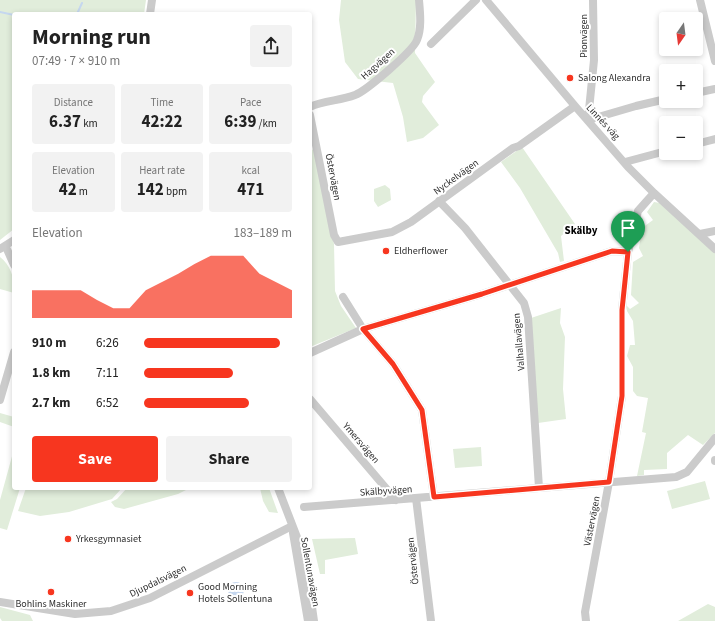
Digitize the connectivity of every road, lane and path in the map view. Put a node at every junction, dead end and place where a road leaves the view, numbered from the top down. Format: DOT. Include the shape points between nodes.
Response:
graph roads {
  1 [pos="152,0"];
  2 [pos="419,0"];
  3 [pos="476,0"];
  4 [pos="486,0"];
  5 [pos="593,0"];
  6 [pos="700,0"];
  7 [pos="150,12"];
  8 [pos="431,44"];
  9 [pos="715,61"];
  10 [pos="715,89"];
  11 [pos="703,92"];
  12 [pos="659,101"];
  13 [pos="312,106"];
  14 [pos="575,106"];
  15 [pos="588,120"];
  16 [pos="312,125"];
  17 [pos="715,139"];
  18 [pos="703,142"];
  19 [pos="659,154"];
  20 [pos="625,162"];
  21 [pos="654,193"];
  22 [pos="439,201"];
  23 [pos="715,230"];
  24 [pos="700,234"];
  25 [pos="12,241"];
  26 [pos="338,242"];
  27 [pos="3,248"];
  28 [pos="715,249"];
  29 [pos="628,252"];
  30 [pos="12,262"];
  31 [pos="510,284"];
  32 [pos="343,297"];
  33 [pos="363,329"];
  34 [pos="312,352"];
  35 [pos="12,359"];
  36 [pos="0,400"];
  37 [pos="312,401"];
  38 [pos="715,438"];
  39 [pos="609,482"];
  40 [pos="539,488"];
  41 [pos="279,490"];
  42 [pos="434,497"];
  43 [pos="416,498"];
  44 [pos="396,500"];
  45 [pos="304,507"];
  46 [pos="292,526"];
  47 [pos="0,602"];
  48 [pos="308,621"];
  49 [pos="314,621"];
  50 [pos="431,621"];
  51 [pos="586,621"];
  1 -- 7 [label="street"];
  2 -- 13 [label="street, Hagvägen" via="417,41 394,65 355,95"];
  3 -- 8 [label="street"];
  4 -- 14 [label="street, Linnés väg"];
  5 -- 15 [label="street, Pionvägen" via="594,60"];
  6 -- 9 [label="street"];
  10 -- 11 [label="street"];
  12 -- 15 [label="street"];
  14 -- 15 [label="street, Linnés väg"];
  14 -- 22 [label="street, Nyckelvägen"];
  15 -- 20 [label="street, Linnés väg"];
  16 -- 26 [label="street, Östervägen" via="334,235"];
  17 -- 18 [label="street"];
  19 -- 20 [label="street"];
  20 -- 21 [label="street, Linnés väg"];
  21 -- 24 [label="street, Linnés väg"];
  21 -- 29 [label="street, Västervägen" via="638,211"];
  22 -- 26 [label="street, Nyckelvägen" via="411,222 392,232"];
  22 -- 31 [label="street, Valhallavägen" via="465,228"];
  23 -- 24 [label="street"];
  24 -- 28 [label="street, Linnés väg"];
  25 -- 27 [label="street"];
  27 -- 30 [label="street"];
  29 -- 31 [label="street" via="612,251"];
  29 -- 39 [label="street, Västervägen" via="622,310 622,396"];
  31 -- 33 [label="street"];
  31 -- 40 [label="street, Valhallavägen" via="524,303 528,317"];
  32 -- 33 [label="street"];
  33 -- 34 [label="street"];
  33 -- 42 [label="street" via="393,364 422,410"];
  35 -- 36 [label="street"];
  37 -- 44 [label="street, Ymersvägen"];
  38 -- 39 [label="street, Skälbyvägen" via="682,475"];
  39 -- 40 [label="street, Skälbyvägen"];
  39 -- 51 [label="street, Västervägen"];
  40 -- 42 [label="street, Skälbyvägen"];
  41 -- 46 [label="street, Sollentunavägen"];
  42 -- 43 [label="street, Skälbyvägen"];
  43 -- 44 [label="street, Skälbyvägen"];
  43 -- 50 [label="street, Östervägen"];
  44 -- 45 [label="street, Skälbyvägen"];
  46 -- 47 [label="street, Djupdalsvägen" via="150,598 111,612 75,614"];
  46 -- 48 [label="street, Sollentunavägen"];
  46 -- 49 [label="street, Sollentunavägen" via="305,558"];
}
